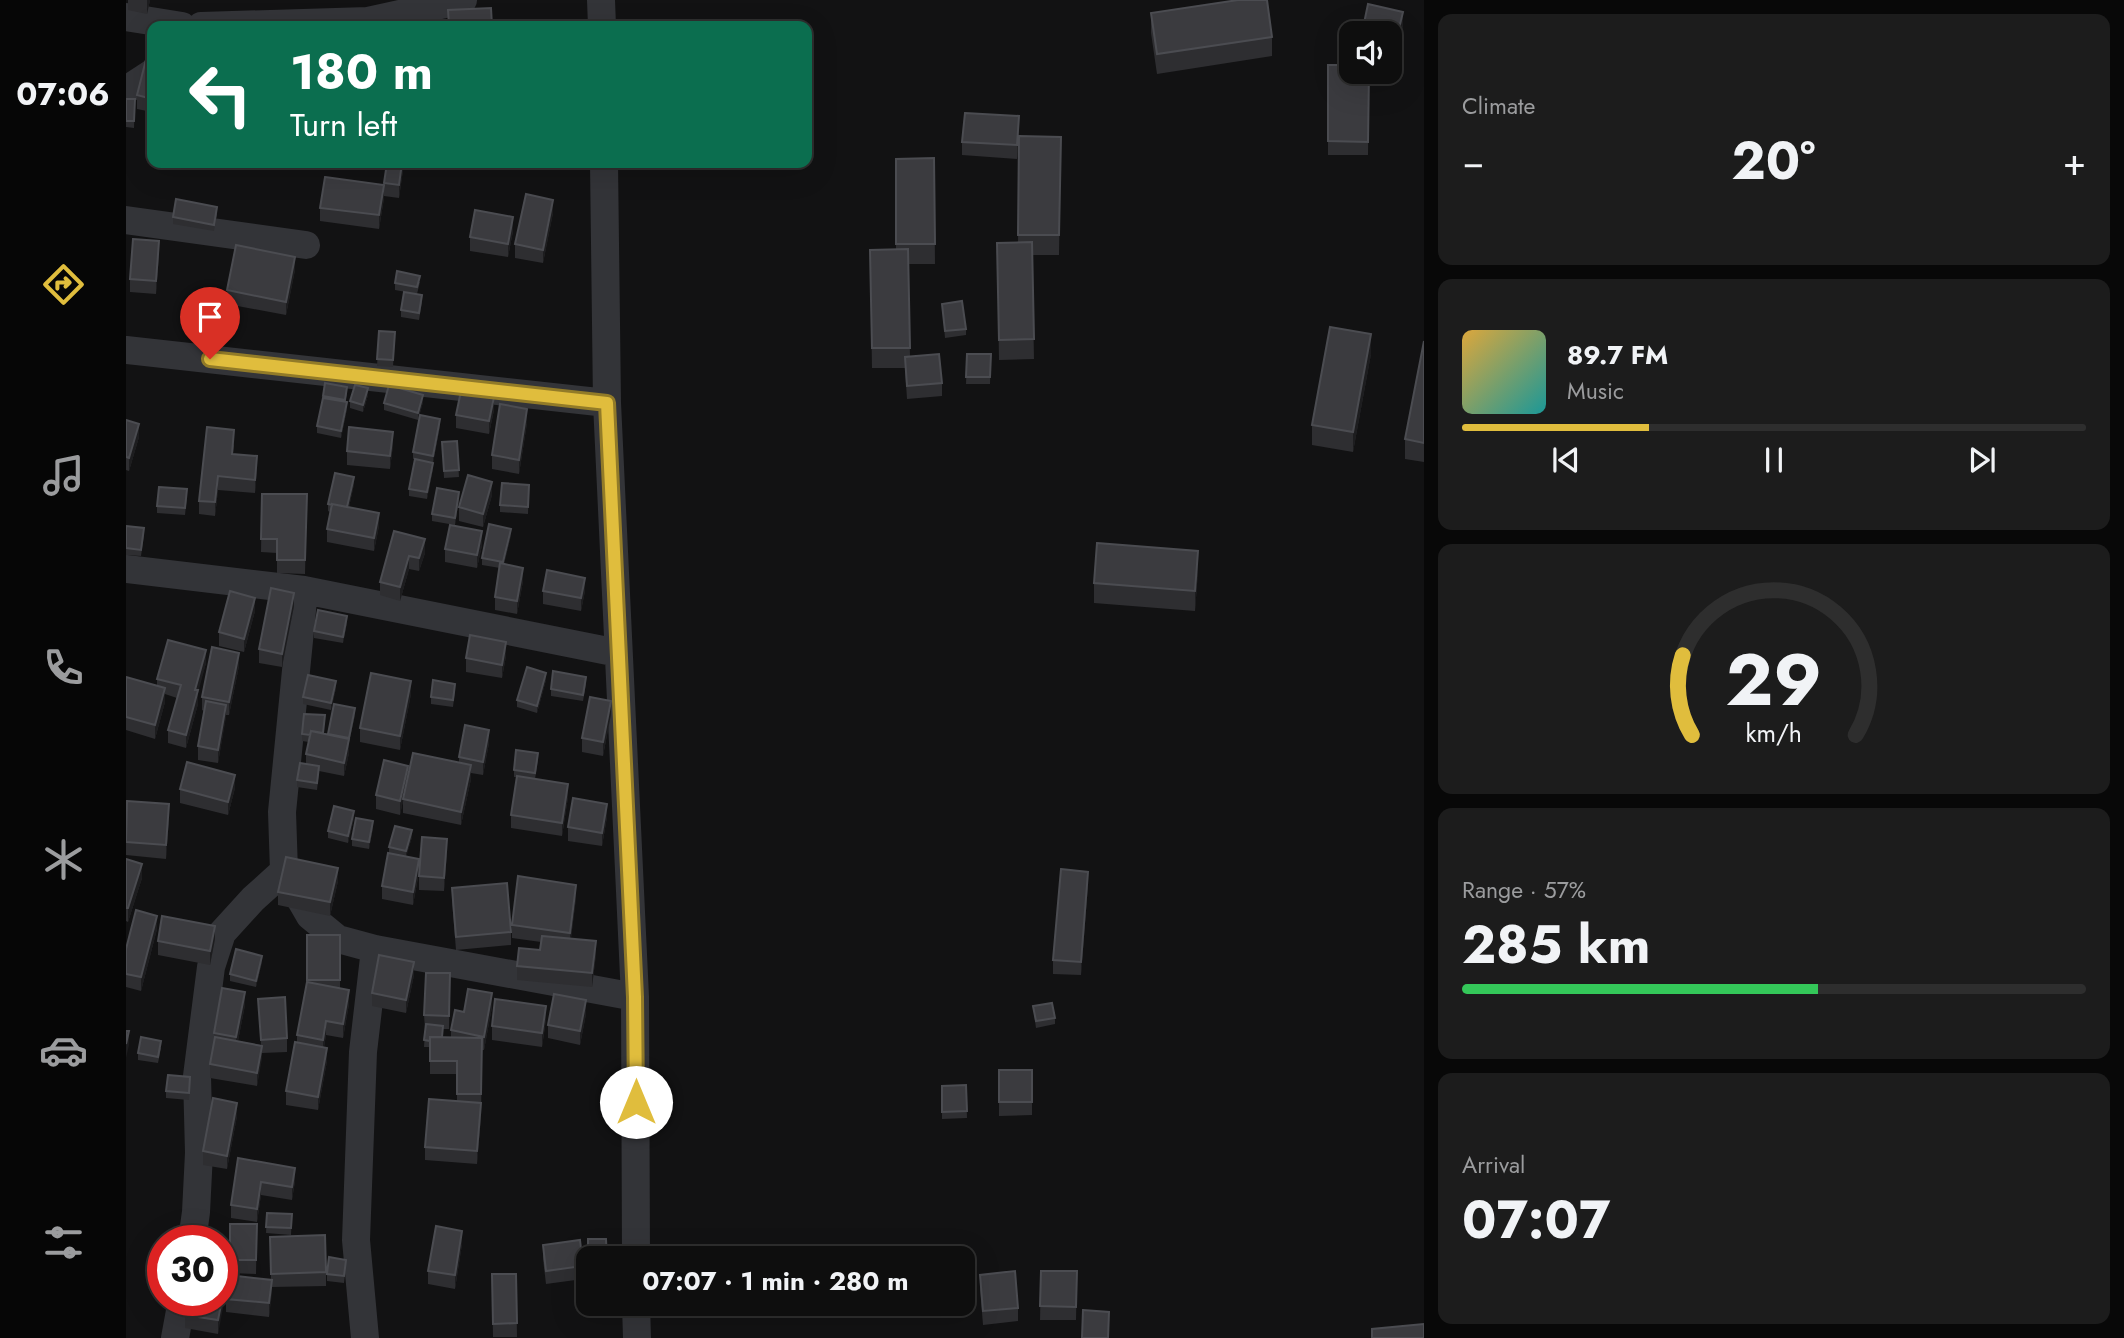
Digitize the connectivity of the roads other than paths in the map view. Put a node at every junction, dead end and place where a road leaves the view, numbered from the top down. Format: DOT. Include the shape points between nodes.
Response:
graph roads {
  1 [pos="335,0"];
  2 [pos="463,0"];
  3 [pos="601,0"];
  4 [pos="126,18"];
  5 [pos="147,21"];
  6 [pos="368,21"];
  7 [pos="602,21"];
  8 [pos="147,76"];
  9 [pos="126,90"];
  10 [pos="604,168"];
  11 [pos="126,220"];
  12 [pos="306,245"];
  13 [pos="126,350"];
  14 [pos="607,403"];
  15 [pos="126,569"];
  16 [pos="304,590"];
  17 [pos="618,653"];
  18 [pos="284,871"];
  19 [pos="375,948"];
  20 [pos="635,997"];
  21 [pos="194,1225"];
  22 [pos="636,1246"];
  23 [pos="179,1316"];
  24 [pos="636,1316"];
  25 [pos="175,1338"];
  26 [pos="365,1338"];
  27 [pos="637,1338"];
  1 -- 6 [label="street"];
  2 -- 6 [label="street"];
  3 -- 7 [label="street"];
  4 -- 5 [label="street"];
  8 -- 9 [label="street"];
  10 -- 14 [label="street"];
  11 -- 12 [label="street"];
  13 -- 14 [label="street"];
  14 -- 17 [label="street"];
  15 -- 16 [label="street"];
  16 -- 17 [label="street"];
  16 -- 18 [label="street" via="282,811"];
  17 -- 20 [label="street"];
  18 -- 19 [label="street" via="310,916 338,939"];
  18 -- 21 [label="street" via="222,933 211,967 197,1076"];
  19 -- 20 [label="street"];
  19 -- 26 [label="street" via="363,1052 356,1240"];
  20 -- 22 [label="street"];
  23 -- 25 [label="street"];
  24 -- 27 [label="street"];
}
